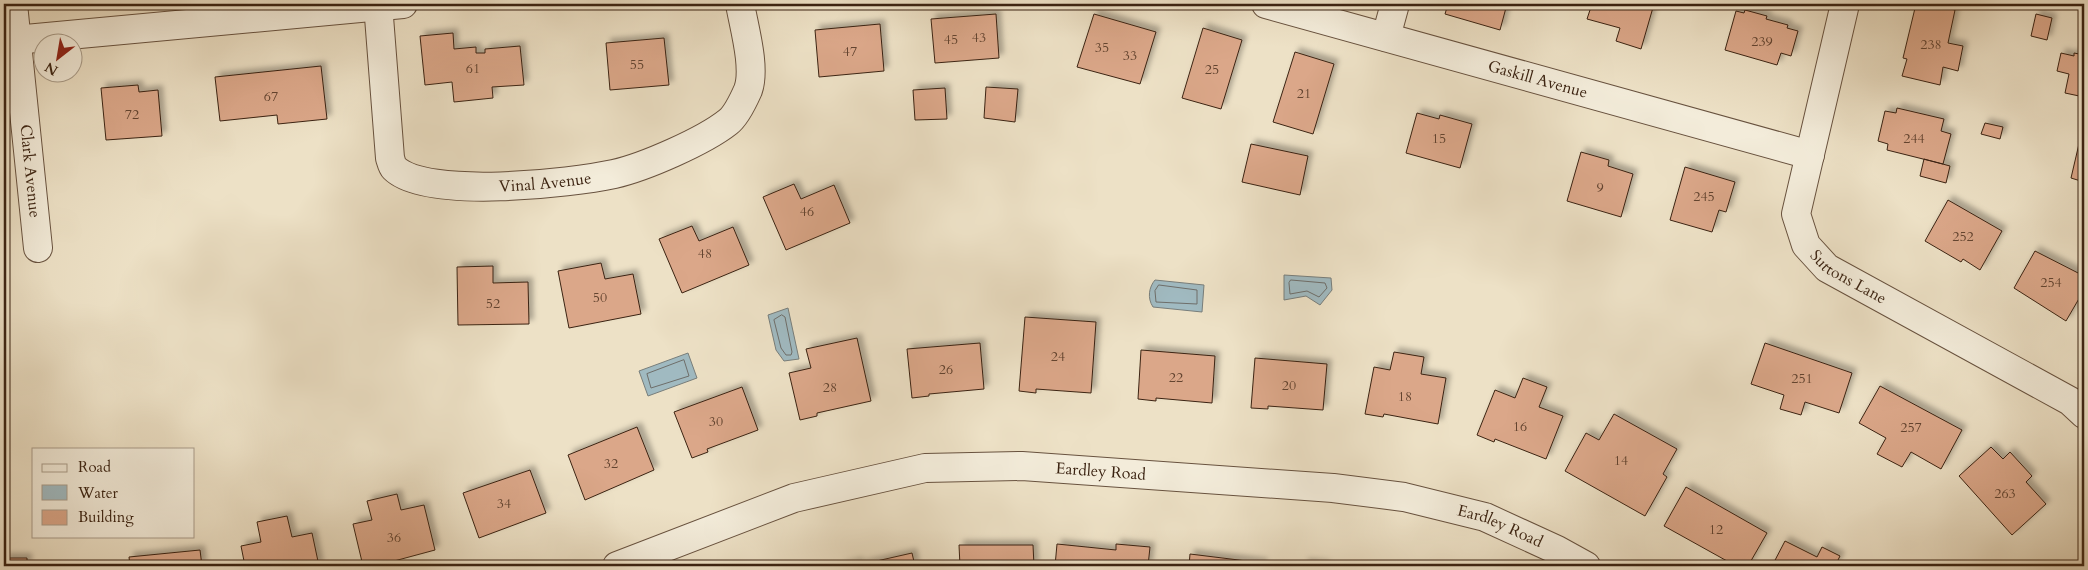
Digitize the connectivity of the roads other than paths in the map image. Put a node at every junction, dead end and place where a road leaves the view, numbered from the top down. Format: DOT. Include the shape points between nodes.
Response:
graph roads {
  1 [pos="13,4"];
  2 [pos="740,4"];
  3 [pos="1266,4"];
  4 [pos="1395,4"];
  5 [pos="1845,4"];
  6 [pos="386,5"];
  7 [pos="1386,37"];
  8 [pos="10,40"];
  9 [pos="1810,155"];
  10 [pos="38,248"];
  11 [pos="2084,414"];
  12 [pos="618,566"];
  13 [pos="1586,566"];
  1 -- 8 [label="street, Clark Avenue"];
  2 -- 6 [label="street, Vinal Avenue" via="751,76 730,121 709,135 616,173 509,186 450,186 408,176 394,168 390,158"];
  3 -- 7 [label="street, Gaskill Avenue"];
  4 -- 7 [label="street"];
  5 -- 9 [label="street, Suttons Lane"];
  6 -- 8 [label="street"];
  7 -- 9 [label="street, Gaskill Avenue"];
  8 -- 10 [label="street, Clark Avenue"];
  9 -- 11 [label="street, Suttons Lane" via="1796,214 1806,245 1827,268 2070,401"];
  12 -- 13 [label="street, Eardley Road" via="794,498 926,468 1022,466 1333,488 1404,497 1485,517"];
}
